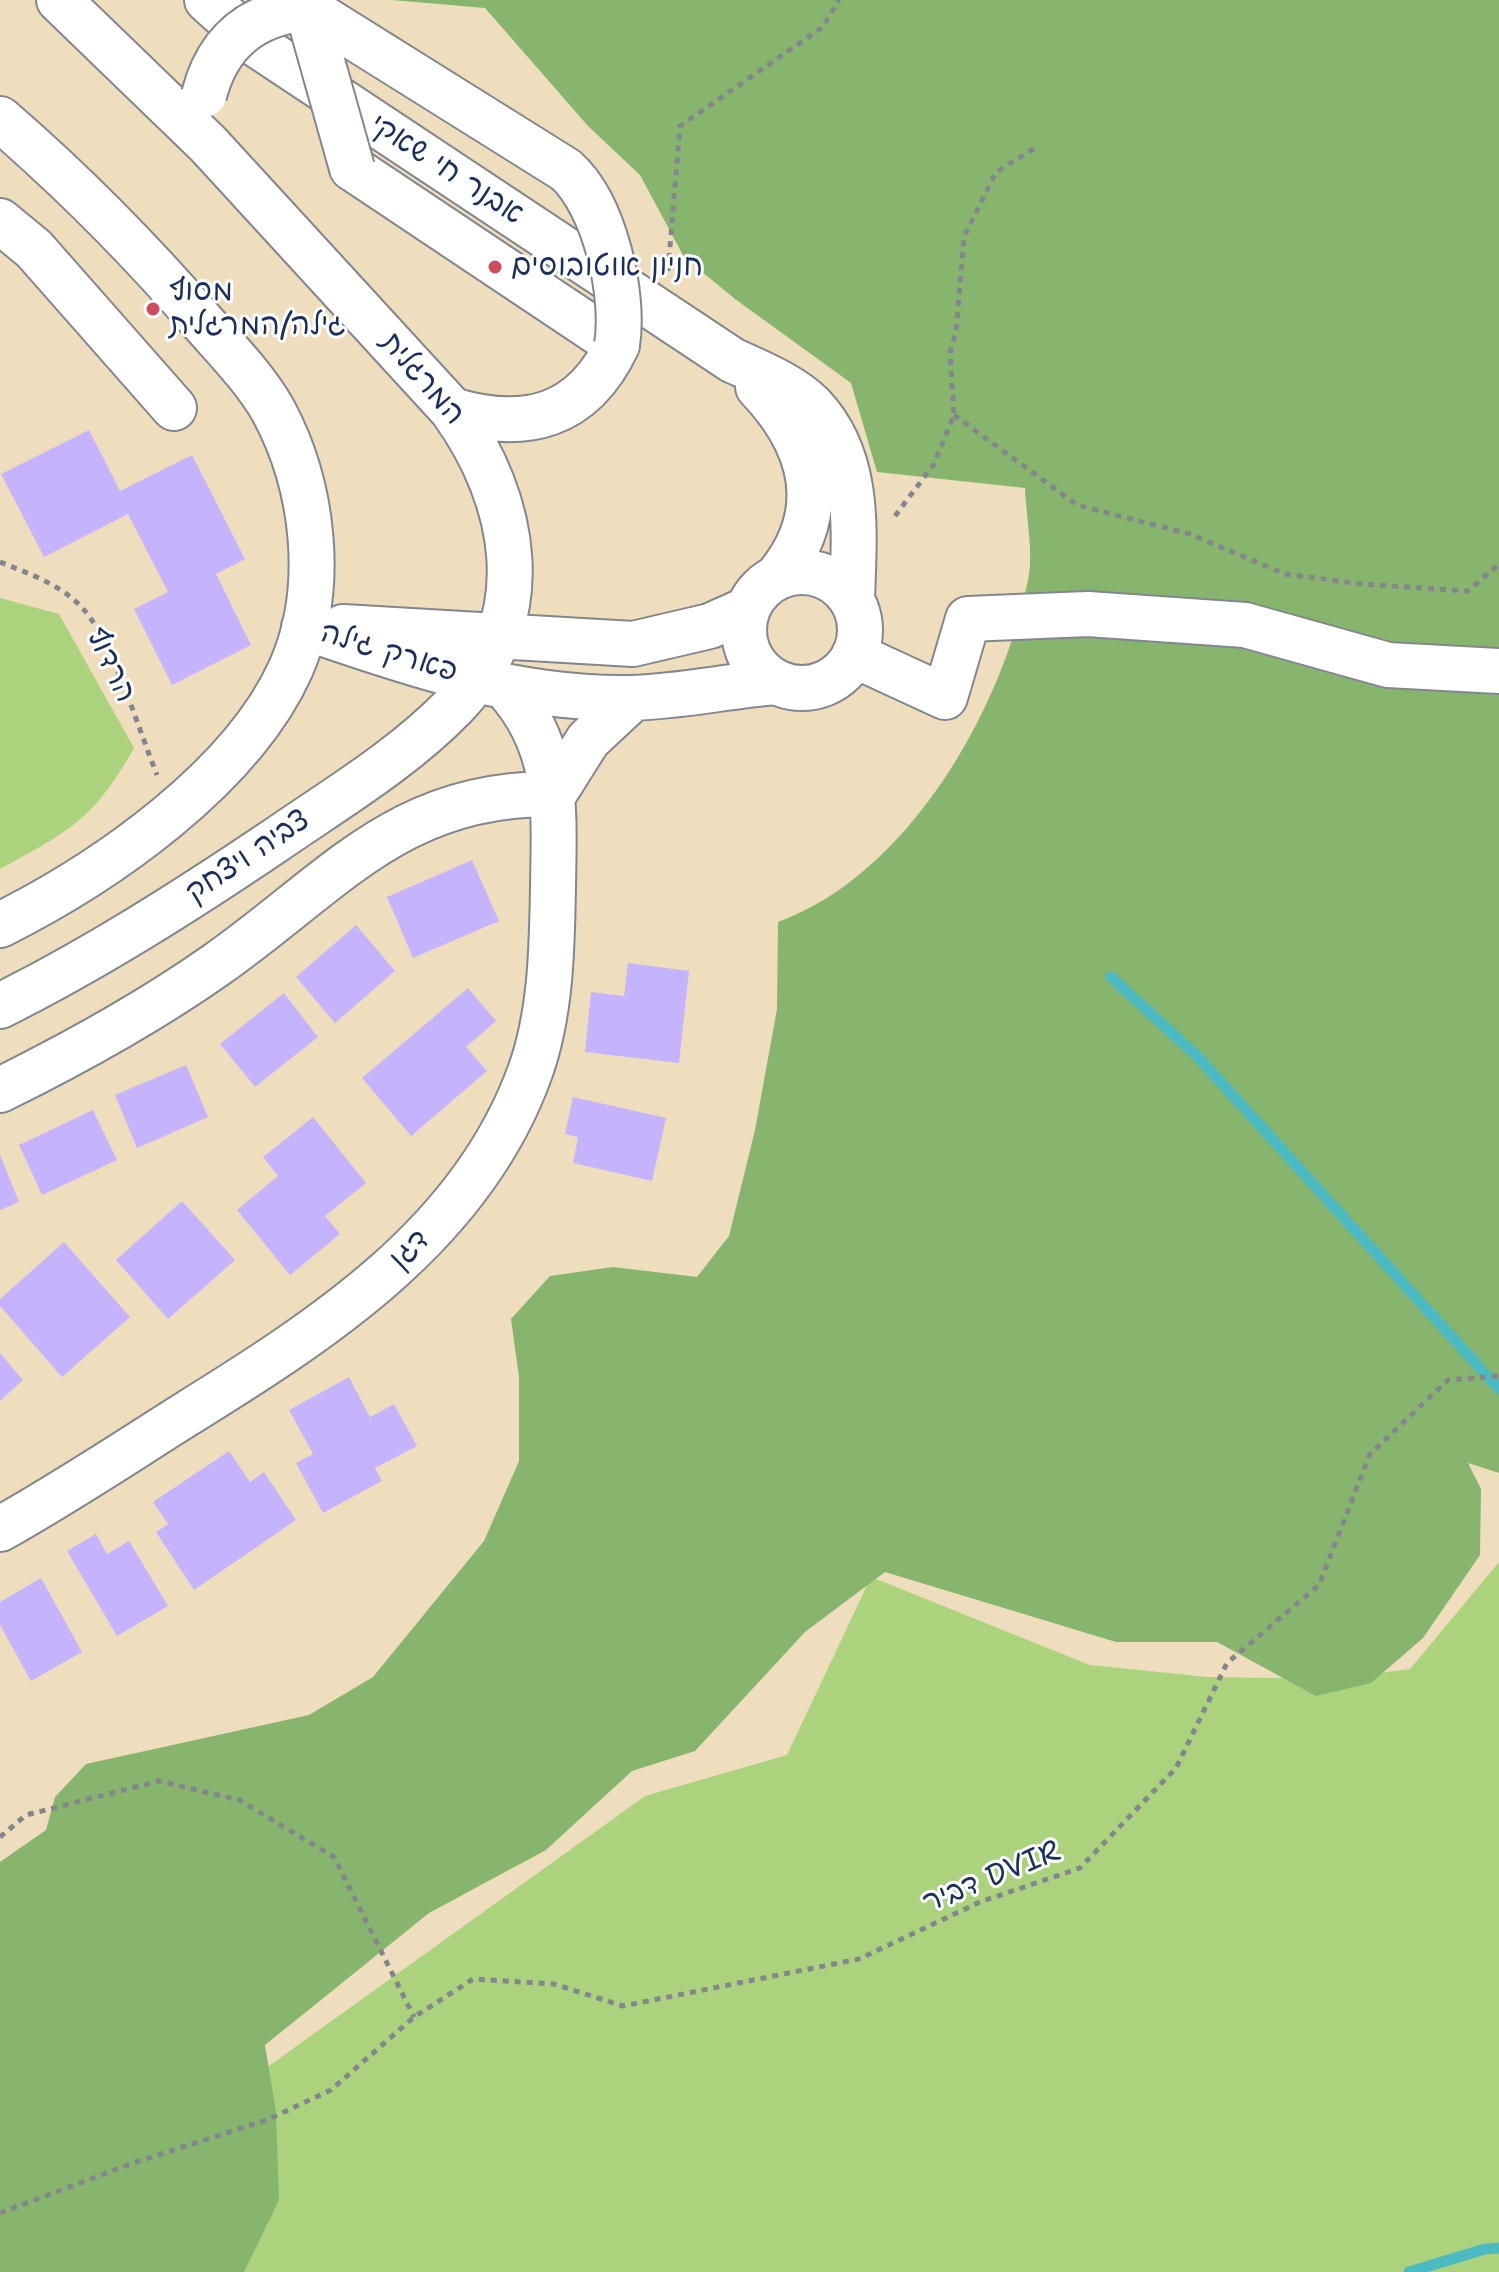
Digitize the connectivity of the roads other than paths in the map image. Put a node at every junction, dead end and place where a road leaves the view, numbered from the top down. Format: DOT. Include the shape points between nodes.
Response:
graph roads {
  1 [pos="59,0"];
  2 [pos="207,0"];
  3 [pos="307,8"];
  4 [pos="0,119"];
  5 [pos="208,144"];
  6 [pos="0,221"];
  7 [pos="617,345"];
  8 [pos="732,360"];
  9 [pos="174,408"];
  10 [pos="452,410"];
  11 [pos="777,577"];
  12 [pos="852,600"];
  13 [pos="748,609"];
  14 [pos="304,627"];
  15 [pos="497,637"];
  16 [pos="854,655"];
  17 [pos="1499,671"];
  18 [pos="776,682"];
  19 [pos="490,684"];
  20 [pos="633,698"];
  21 [pos="554,794"];
  22 [pos="0,925"];
  23 [pos="0,1006"];
  24 [pos="0,1090"];
  25 [pos="0,1529"];
  1 -- 5 [label="street, המרגלית"];
  2 -- 8 [label="street, אבנר חי שאקי" via="257,45"];
  3 -- 5 [label="street, bridge" via="274,13 238,33 213,68 204,95"];
  3 -- 7 [label="street, bridge" via="352,168"];
  3 -- 7 [label="street, bridge" via="581,183 600,224 620,307"];
  4 -- 14 [label="street" via="159,272 272,409 303,489 312,564"];
  5 -- 10 [label="street, המרגלית"];
  6 -- 9 [label="street" via="34,249"];
  7 -- 10 [label="street" via="593,385 575,402 553,412 496,420"];
  8 -- 11 [label="street, אבנר חי שאקי" via="792,428 807,475 808,524 801,545"];
  8 -- 12 [label="street, אבנר חי שאקי" via="810,405 843,456 854,541"];
  10 -- 15 [label="street, המרגלית" via="481,454 506,523 510,576"];
  11 -- 12 [label="street" via="819,574"];
  11 -- 13 [label="street" via="763,586"];
  12 -- 16 [label="street" via="860,632"];
  13 -- 15 [label="street, פארק גילה" via="698,629 633,644"];
  13 -- 18 [label="street" via="748,651"];
  14 -- 15 [label="street, פארק גילה"];
  14 -- 19 [label="street, פארק גילה"];
  14 -- 22 [label="street" via="274,699 216,772 130,844"];
  15 -- 19 [label="street, המרגלית"];
  16 -- 17 [label="street" via="945,697 968,619 1088,614 1245,625 1388,665"];
  16 -- 18 [label="street" via="846,669 819,686 803,689"];
  18 -- 20 [label="street, פארק גילה"];
  19 -- 20 [label="street, פארק גילה" via="552,695"];
  19 -- 21 [label="street, דגן" via="534,725"];
  19 -- 23 [label="street, צביה ויצחק" via="455,705 365,779 145,924"];
  20 -- 21 [label="street" via="588,740"];
  21 -- 24 [label="street" via="486,798 393,831 214,967"];
  21 -- 25 [label="street, דגן" via="544,1015 530,1071 487,1160 443,1218 355,1302 299,1343"];
}
